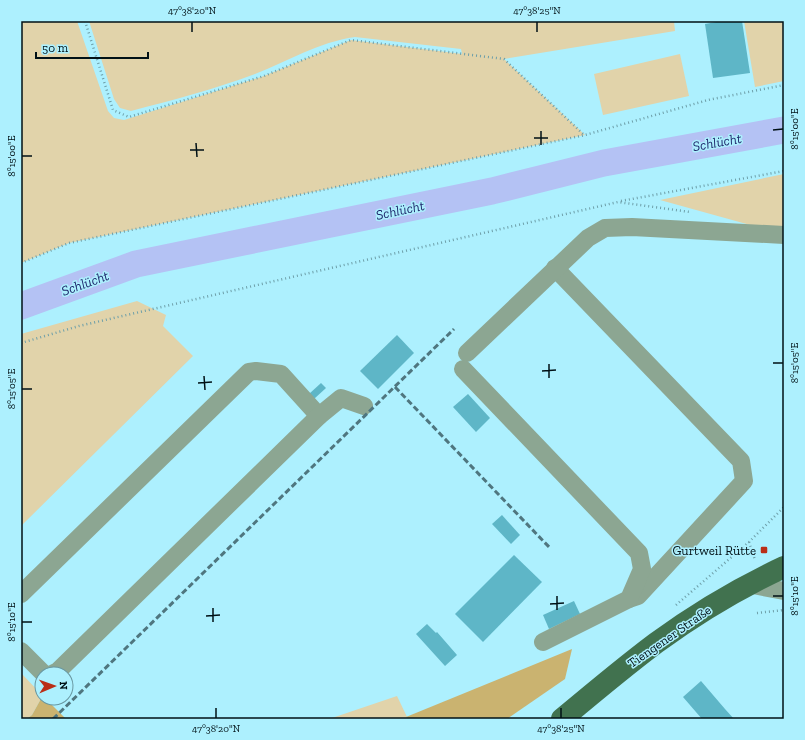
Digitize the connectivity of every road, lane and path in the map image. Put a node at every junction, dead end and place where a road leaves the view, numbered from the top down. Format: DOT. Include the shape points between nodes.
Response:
graph roads {
  1 [pos="85,21"];
  2 [pos="784,85"];
  3 [pos="585,135"];
  4 [pos="784,171"];
  5 [pos="618,202"];
  6 [pos="694,213"];
  7 [pos="784,234"];
  8 [pos="21,263"];
  9 [pos="555,268"];
  10 [pos="21,343"];
  11 [pos="364,406"];
  12 [pos="319,416"];
  13 [pos="749,542"];
  14 [pos="755,560"];
  15 [pos="784,567"];
  16 [pos="748,584"];
  17 [pos="784,592"];
  18 [pos="21,594"];
  19 [pos="629,599"];
  20 [pos="784,610"];
  21 [pos="758,613"];
  22 [pos="543,642"];
  23 [pos="21,650"];
  24 [pos="36,666"];
  25 [pos="63,666"];
  26 [pos="562,719"];
  1 -- 3 [label="path" via="113,110 129,117 264,76 351,40 504,59"];
  2 -- 3 [label="path" via="708,100"];
  3 -- 8 [label="path" via="68,243"];
  4 -- 5 [label="path"];
  5 -- 6 [label="path"];
  5 -- 10 [label="path" via="79,326"];
  7 -- 9 [label="street" via="605,228 588,238"];
  9 -- 19 [label="street" via="465,361 639,554 642,569"];
  9 -- 19 [label="street" via="741,461 744,480 638,596"];
  11 -- 12 [label="street" via="341,398"];
  12 -- 18 [label="street" via="281,374 249,372"];
  12 -- 25 [label="street"];
  13 -- 14 [label="path"];
  15 -- 16 [label="main road, Tiengener Straße"];
  16 -- 17 [label="street"];
  16 -- 26 [label="main road, Tiengener Straße" via="656,643"];
  19 -- 22 [label="street"];
  20 -- 21 [label="path"];
  23 -- 24 [label="street"];
}
